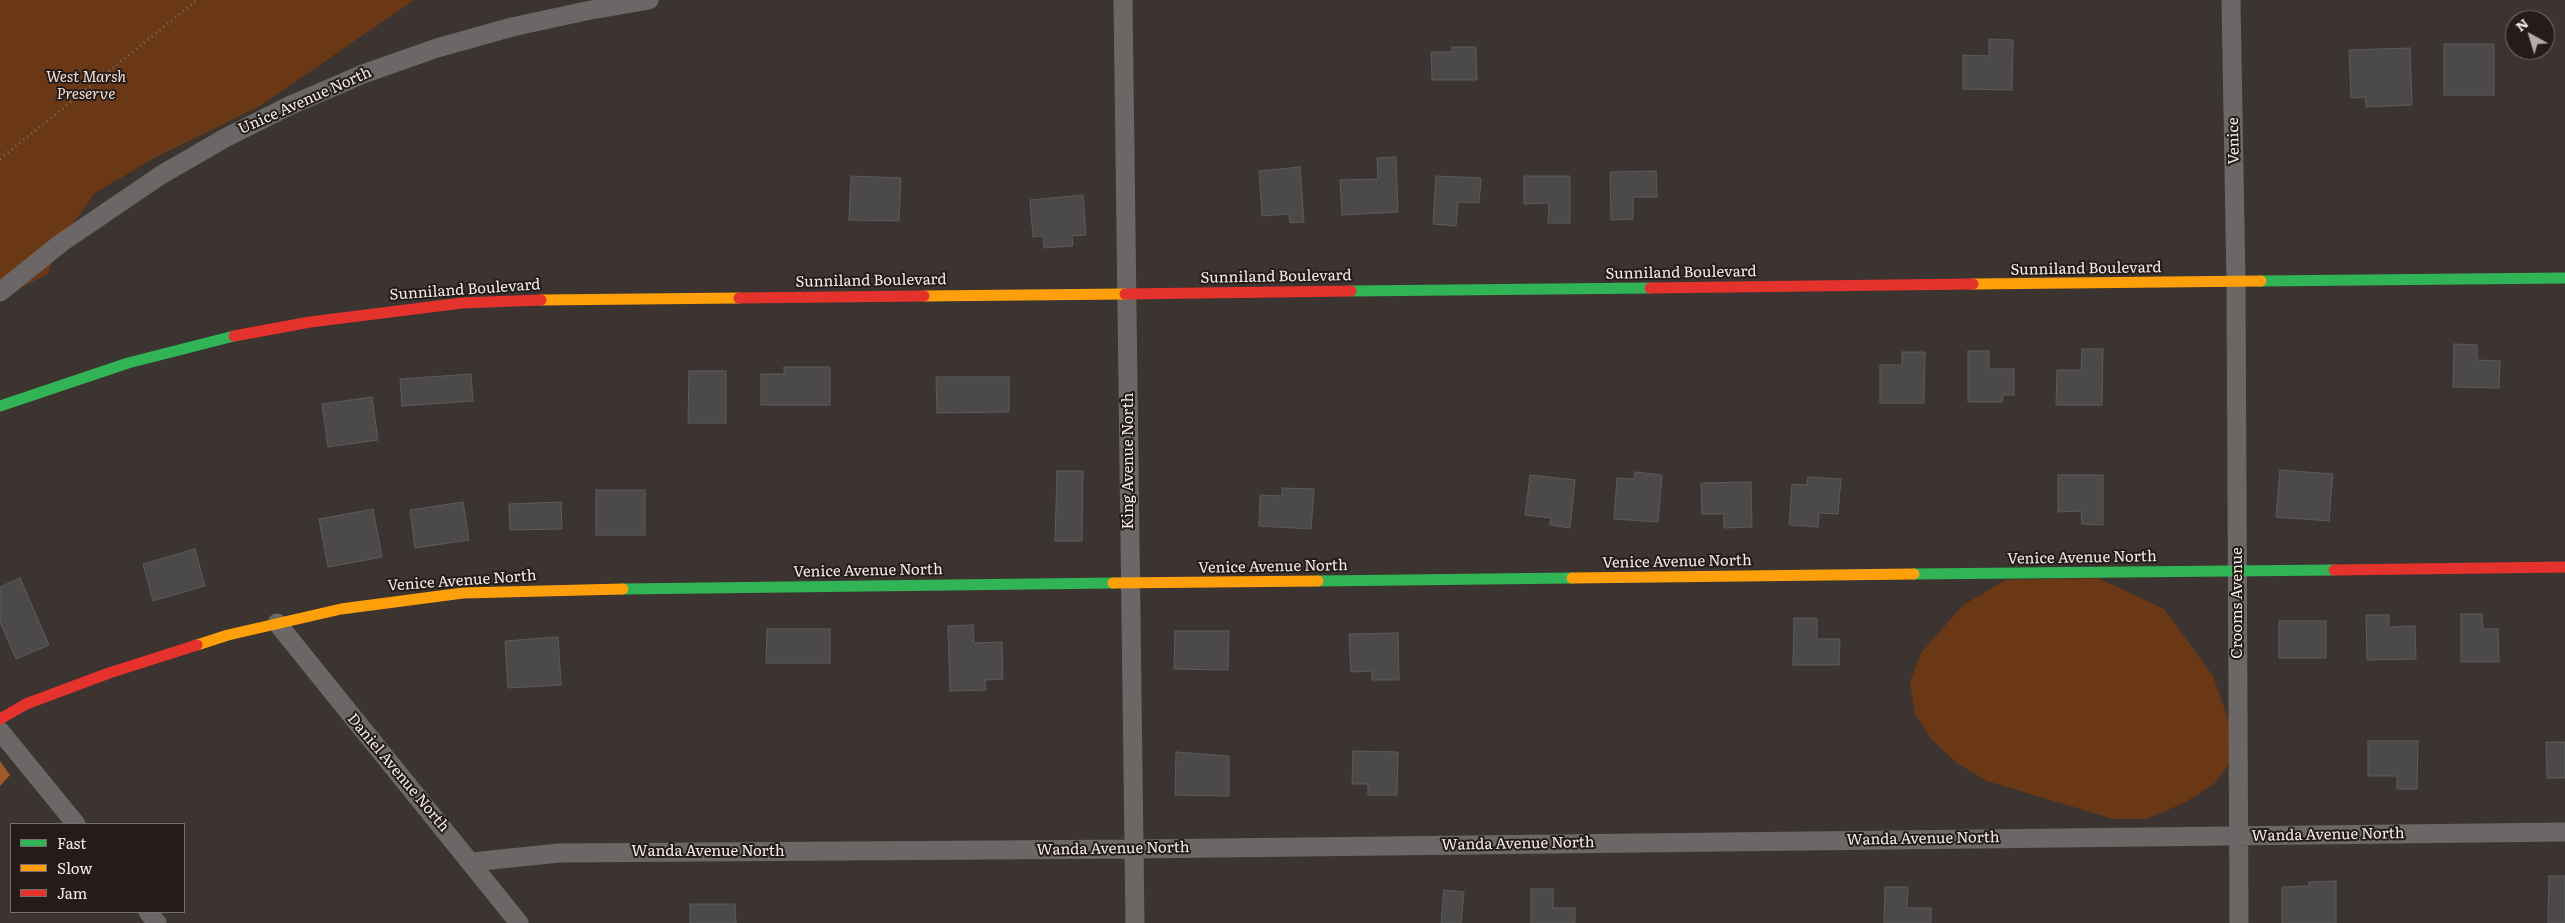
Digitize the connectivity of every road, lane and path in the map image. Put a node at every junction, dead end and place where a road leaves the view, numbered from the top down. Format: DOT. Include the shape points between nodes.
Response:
graph roads {
  1 [pos="197,0"];
  2 [pos="650,0"];
  3 [pos="1123,0"];
  4 [pos="2231,0"];
  5 [pos="0,159"];
  6 [pos="2565,278"];
  7 [pos="2236,282"];
  8 [pos="0,292"];
  9 [pos="1128,294"];
  10 [pos="0,406"];
  11 [pos="2565,567"];
  12 [pos="2238,571"];
  13 [pos="1130,583"];
  14 [pos="277,623"];
  15 [pos="0,719"];
  16 [pos="0,731"];
  17 [pos="75,823"];
  18 [pos="2565,832"];
  19 [pos="2237,836"];
  20 [pos="1134,849"];
  21 [pos="472,862"];
  22 [pos="149,913"];
  23 [pos="158,923"];
  24 [pos="519,923"];
  25 [pos="1135,923"];
  26 [pos="2239,923"];
  1 -- 5 [label="path"];
  2 -- 8 [label="street, Unice Avenue North" via="521,25 438,48 363,74 290,105 161,175 61,243"];
  3 -- 9 [label="street, King Avenue North"];
  4 -- 7 [label="street, Venice"];
  6 -- 7 [label="street, Sunniland Boulevard"];
  7 -- 9 [label="street, Sunniland Boulevard"];
  7 -- 12 [label="street, Crooms Avenue"];
  9 -- 10 [label="street, Sunniland Boulevard" via="549,300 453,304 319,320 218,339 128,363"];
  9 -- 13 [label="street, King Avenue North"];
  11 -- 12 [label="street, Venice Avenue North"];
  12 -- 13 [label="street, Venice Avenue North"];
  12 -- 19 [label="street, Crooms Avenue"];
  13 -- 14 [label="street, Venice Avenue North" via="482,592 402,599"];
  13 -- 20 [label="street, King Avenue North"];
  14 -- 15 [label="street, Venice Avenue North" via="219,637 109,673 26,704"];
  14 -- 21 [label="street, Daniel Avenue North"];
  16 -- 17 [label="street"];
  18 -- 19 [label="street, Wanda Avenue North"];
  19 -- 20 [label="street, Wanda Avenue North"];
  19 -- 26 [label="street, Crooms Avenue"];
  20 -- 21 [label="street, Wanda Avenue North" via="559,853"];
  20 -- 25 [label="street, King Avenue North"];
  21 -- 24 [label="street, Daniel Avenue North"];
  22 -- 23 [label="street"];
}
